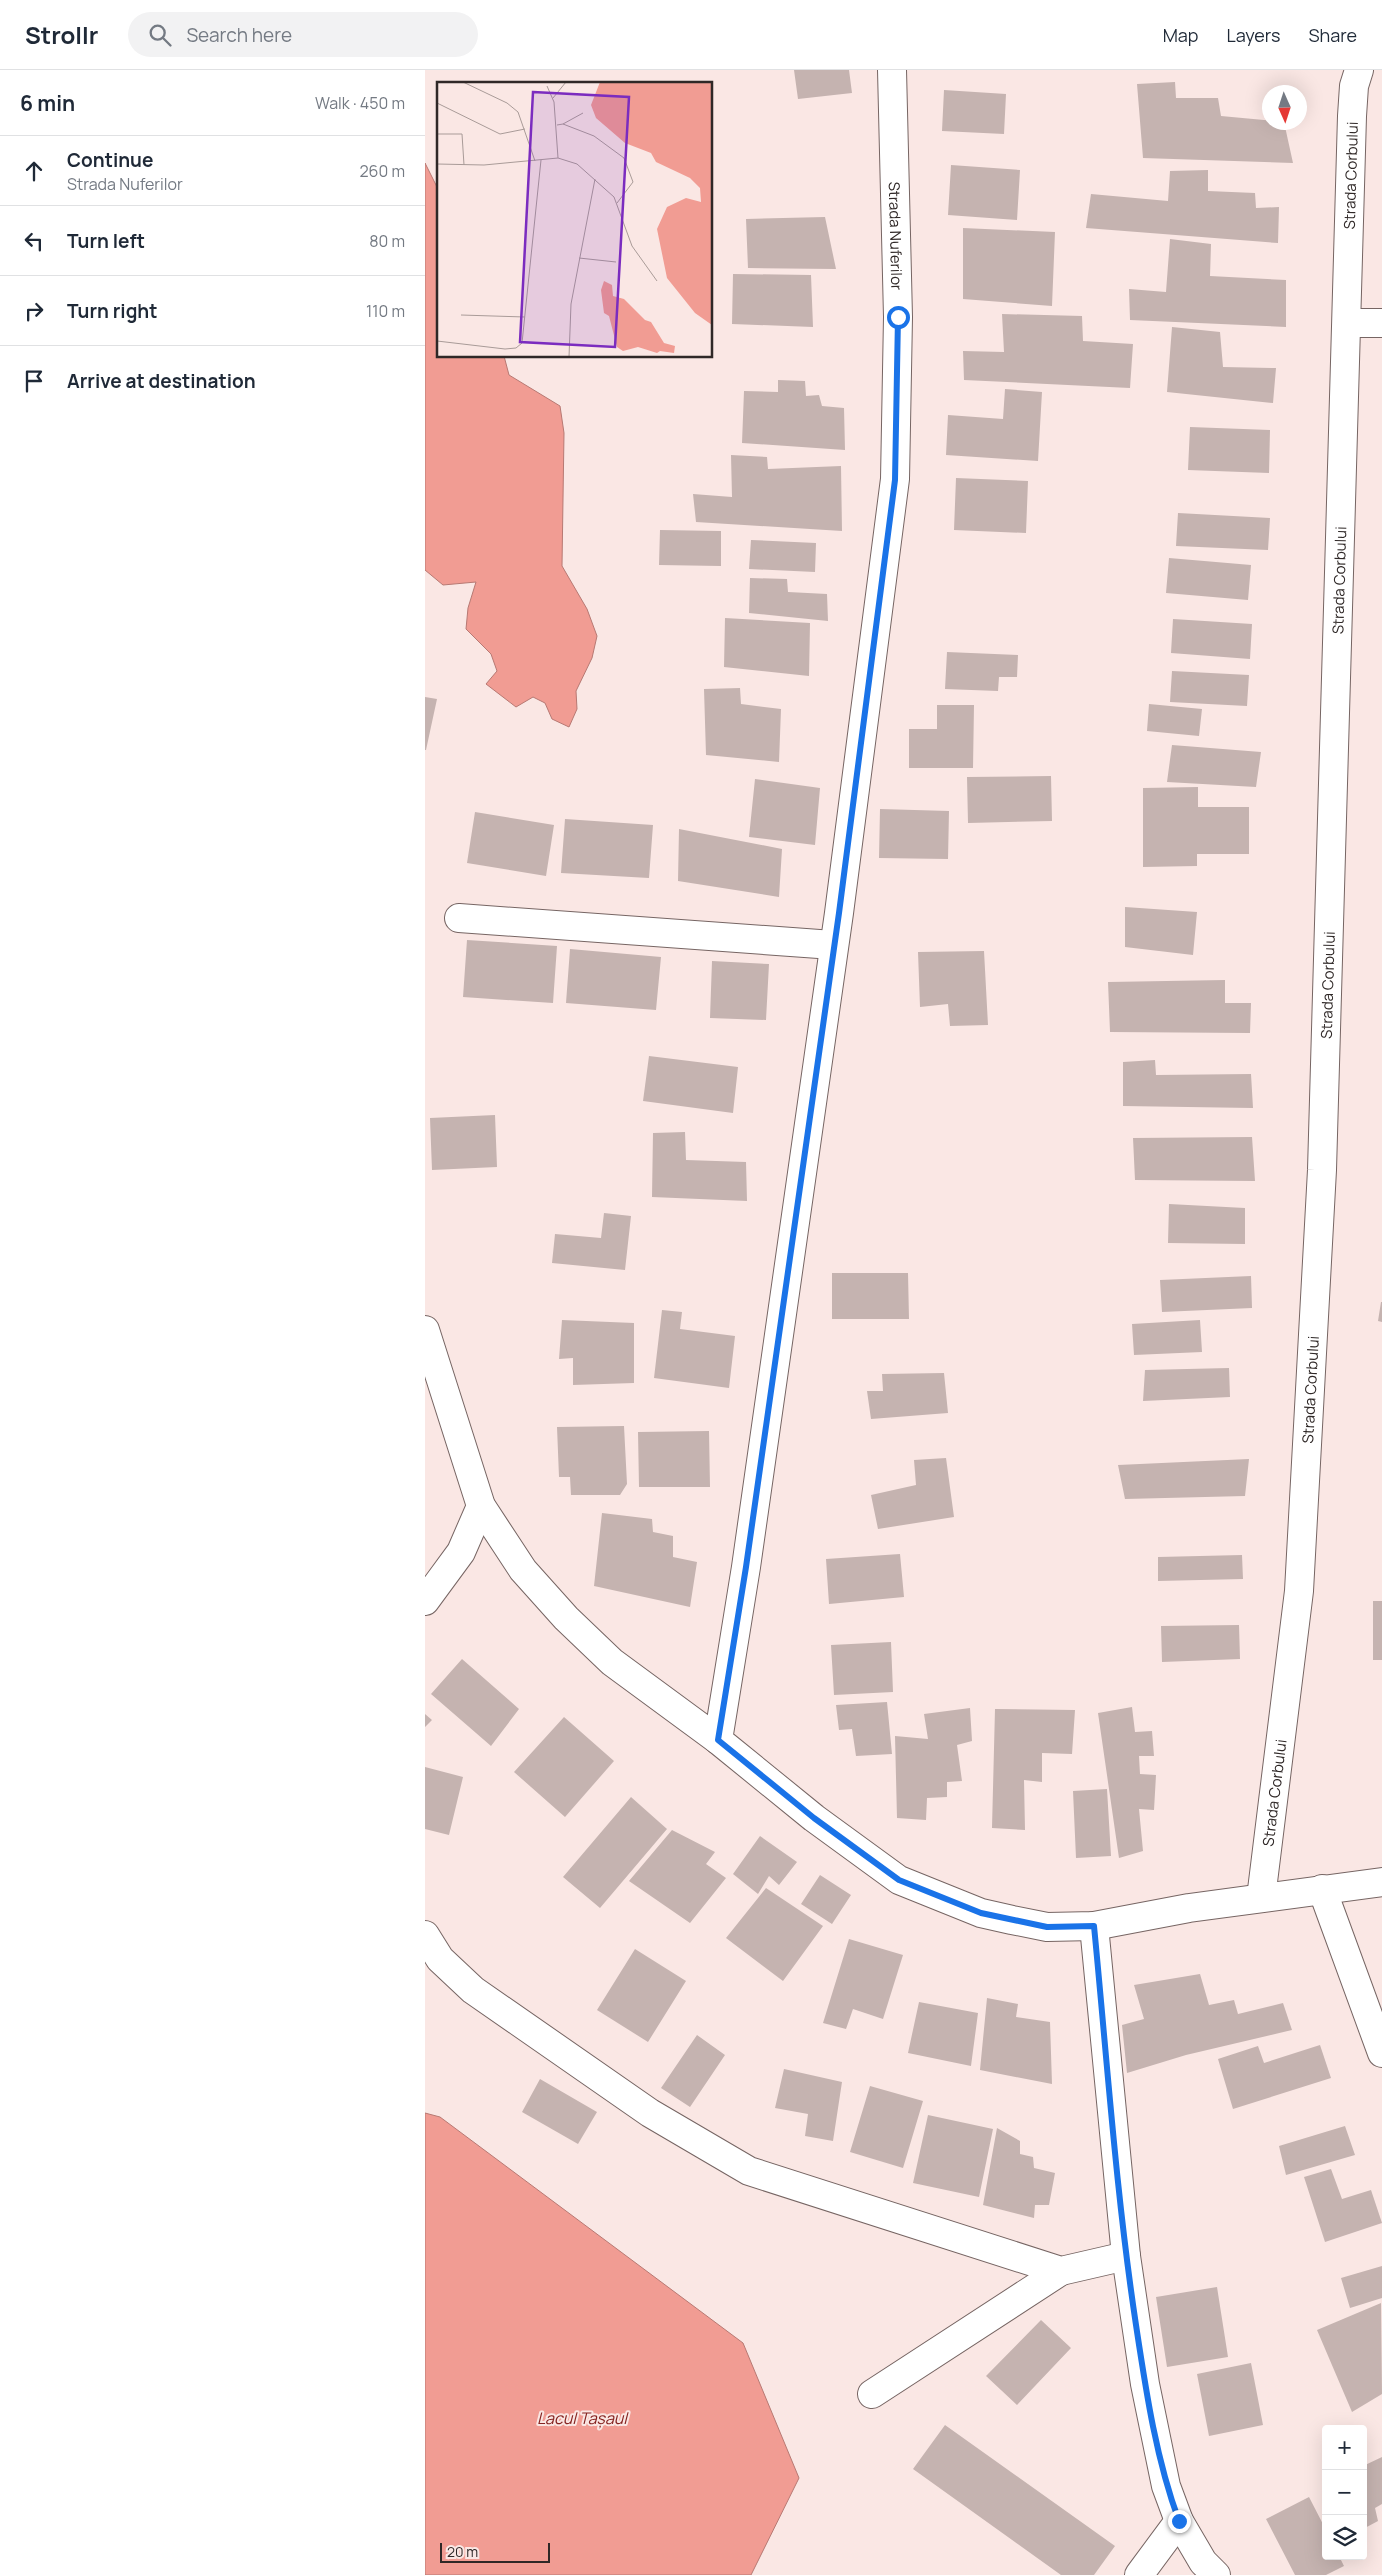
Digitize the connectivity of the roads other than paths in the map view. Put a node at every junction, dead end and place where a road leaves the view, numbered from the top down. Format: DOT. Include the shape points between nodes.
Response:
graph roads {
  1 [pos="891,70"];
  2 [pos="1359,70"];
  3 [pos="1382,322"];
  4 [pos="1348,323"];
  5 [pos="459,918"];
  6 [pos="833,945"];
  7 [pos="425,1330"];
  8 [pos="481,1506"];
  9 [pos="425,1601"];
  10 [pos="718,1740"];
  11 [pos="1382,1882"];
  12 [pos="1321,1890"];
  13 [pos="1261,1898"];
  14 [pos="1094,1926"];
  15 [pos="425,1935"];
  16 [pos="1382,2052"];
  17 [pos="1125,2256"];
  18 [pos="1061,2271"];
  19 [pos="872,2394"];
  20 [pos="1179,2521"];
  21 [pos="1139,2575"];
  22 [pos="1216,2575"];
  1 -- 6 [label="street, Strada Nuferilor" via="898,317 895,480"];
  2 -- 4 [label="street, Strada Corbului" via="1354,86 1352,116"];
  3 -- 4 [label="street"];
  4 -- 13 [label="street, Strada Corbului" via="1323,1170 1299,1591"];
  5 -- 6 [label="street"];
  6 -- 10 [label="street, Strada Nuferilor" via="746,1567"];
  7 -- 8 [label="street"];
  8 -- 9 [label="street" via="461,1552"];
  8 -- 10 [label="street" via="523,1570 565,1618 612,1662"];
  10 -- 14 [label="street" via="814,1818 899,1880 981,1913 1047,1927"];
  11 -- 12 [label="street"];
  12 -- 13 [label="street"];
  12 -- 16 [label="street"];
  13 -- 14 [label="street"];
  14 -- 17 [label="street"];
  15 -- 18 [label="street" via="440,1960 473,1990 650,2113 749,2171"];
  17 -- 18 [label="street"];
  17 -- 20 [label="street" via="1147,2394 1166,2486"];
  18 -- 19 [label="street"];
  20 -- 21 [label="street"];
  20 -- 22 [label="street" via="1203,2562"];
}
